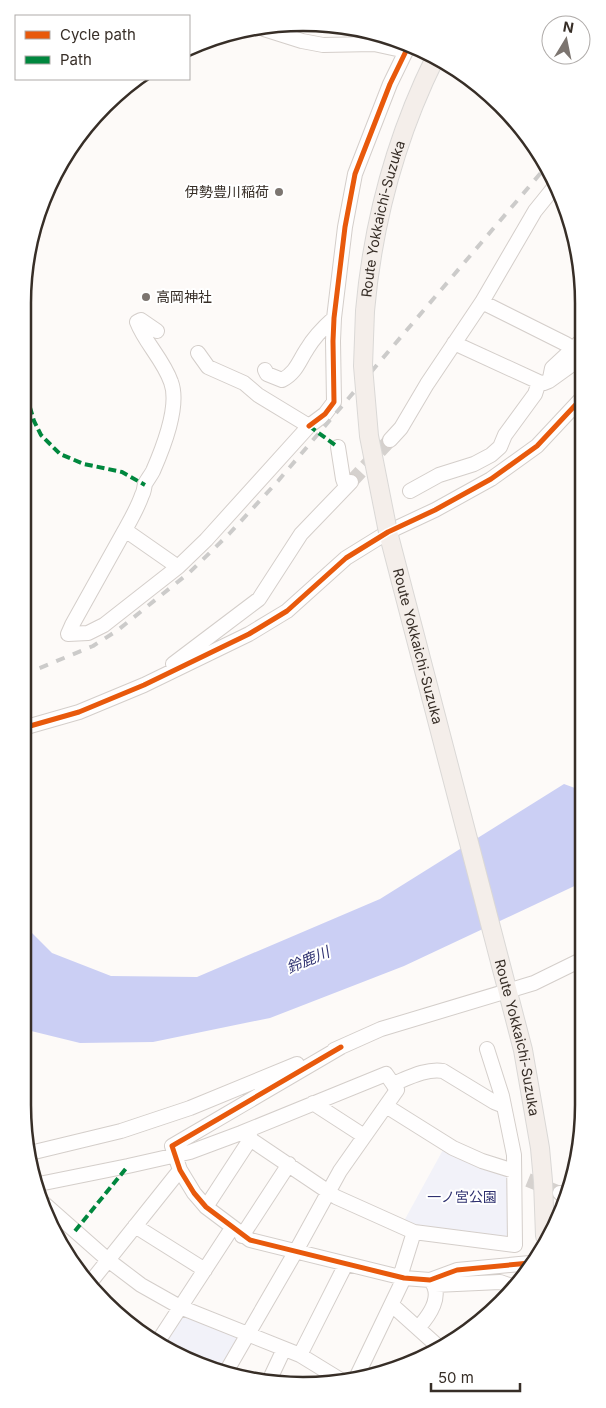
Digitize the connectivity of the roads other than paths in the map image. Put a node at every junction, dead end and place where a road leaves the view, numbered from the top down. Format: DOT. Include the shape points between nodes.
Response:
graph roads {
  1 [pos="277,33"];
  2 [pos="389,46"];
  3 [pos="406,52"];
  4 [pos="432,64"];
  5 [pos="551,192"];
  6 [pos="482,302"];
  7 [pos="334,318"];
  8 [pos="157,331"];
  9 [pos="454,343"];
  10 [pos="575,348"];
  11 [pos="575,352"];
  12 [pos="198,353"];
  13 [pos="265,370"];
  14 [pos="544,382"];
  15 [pos="575,406"];
  16 [pos="309,426"];
  17 [pos="390,440"];
  18 [pos="338,447"];
  19 [pos="410,491"];
  20 [pos="125,530"];
  21 [pos="388,532"];
  22 [pos="178,567"];
  23 [pos="144,685"];
  24 [pos="31,725"];
  25 [pos="575,963"];
  26 [pos="507,987"];
  27 [pos="340,1047"];
  28 [pos="487,1049"];
  29 [pos="393,1084"];
  30 [pos="313,1103"];
  31 [pos="386,1106"];
  32 [pos="504,1106"];
  33 [pos="246,1136"];
  34 [pos="364,1136"];
  35 [pos="35,1152"];
  36 [pos="175,1155"];
  37 [pos="289,1164"];
  38 [pos="180,1170"];
  39 [pos="514,1174"];
  40 [pos="528,1180"];
  41 [pos="43,1183"];
  42 [pos="329,1191"];
  43 [pos="206,1208"];
  44 [pos="53,1212"];
  45 [pos="135,1226"];
  46 [pos="545,1229"];
  47 [pos="237,1232"];
  48 [pos="414,1232"];
  49 [pos="296,1251"];
  50 [pos="108,1260"];
  51 [pos="346,1264"];
  52 [pos="524,1264"];
  53 [pos="205,1270"];
  54 [pos="402,1277"];
  55 [pos="94,1278"];
  56 [pos="433,1282"];
  57 [pos="507,1284"];
  58 [pos="392,1305"];
  59 [pos="180,1307"];
  60 [pos="418,1328"];
  61 [pos="248,1334"];
  62 [pos="161,1336"];
  63 [pos="434,1343"];
  64 [pos="284,1349"];
  65 [pos="300,1355"];
  66 [pos="229,1366"];
  67 [pos="359,1371"];
  68 [pos="273,1375"];
  69 [pos="332,1375"];
  1 -- 2 [label="street" via="323,45"];
  3 -- 7 [label="street" via="355,174"];
  4 -- 21 [label="main road, Route Yokkaichi-Suzuka, bridge" via="409,116 386,184 367,280 363,366 366,409"];
  5 -- 6 [label="street" via="526,225"];
  6 -- 9 [label="street"];
  6 -- 10 [label="street"];
  7 -- 13 [label="street" via="308,348 292,376 282,380"];
  7 -- 16 [label="street" via="334,402"];
  8 -- 20 [label="street" via="141,320 137,322 172,383 174,398 170,424"];
  9 -- 14 [label="street"];
  9 -- 17 [label="street" via="401,428"];
  11 -- 14 [label="street"];
  12 -- 16 [label="street" via="208,367 244,383"];
  14 -- 19 [label="street" via="505,435 500,447 474,464 439,475"];
  15 -- 21 [label="street" via="537,446 491,479"];
  16 -- 22 [label="street"];
  18 -- 23 [label="street" via="343,480 348,484 301,534 259,599"];
  20 -- 22 [label="street"];
  20 -- 22 [label="street" via="68,634 82,634 104,625"];
  21 -- 23 [label="street" via="346,558 287,611 248,634"];
  21 -- 26 [label="main road, Route Yokkaichi-Suzuka"];
  23 -- 24 [label="street" via="79,712"];
  25 -- 26 [label="street" via="534,984"];
  26 -- 27 [label="street" via="381,1029"];
  26 -- 46 [label="main road, Route Yokkaichi-Suzuka" via="535,1115"];
  27 -- 35 [label="street" via="138,1126"];
  27 -- 36 [label="street" via="172,1146"];
  28 -- 32 [label="street"];
  29 -- 30 [label="street" via="386,1074"];
  29 -- 31 [label="street" via="397,1090"];
  29 -- 32 [label="street" via="438,1070"];
  30 -- 33 [label="street"];
  30 -- 34 [label="street"];
  31 -- 34 [label="street"];
  31 -- 39 [label="street" via="453,1148"];
  32 -- 39 [label="street" via="514,1155"];
  33 -- 36 [label="street"];
  33 -- 37 [label="street"];
  33 -- 43 [label="street"];
  34 -- 42 [label="street"];
  36 -- 38 [label="street"];
  36 -- 41 [label="street"];
  37 -- 42 [label="street"];
  37 -- 47 [label="street"];
  38 -- 43 [label="street"];
  38 -- 45 [label="street"];
  39 -- 40 [label="street"];
  39 -- 48 [label="street" via="515,1246"];
  42 -- 48 [label="street"];
  42 -- 49 [label="street"];
  43 -- 47 [label="street"];
  44 -- 50 [label="street"];
  45 -- 50 [label="street"];
  45 -- 53 [label="street"];
  47 -- 49 [label="street" via="250,1240"];
  47 -- 53 [label="street"];
  48 -- 54 [label="street"];
  49 -- 51 [label="street"];
  49 -- 61 [label="street"];
  50 -- 55 [label="street"];
  50 -- 59 [label="street" via="141,1286"];
  51 -- 54 [label="street"];
  51 -- 65 [label="street"];
  52 -- 56 [label="street" via="457,1270"];
  53 -- 59 [label="street"];
  54 -- 56 [label="street"];
  54 -- 58 [label="street"];
  56 -- 57 [label="street"];
  56 -- 60 [label="street" via="436,1293 431,1313"];
  58 -- 60 [label="street"];
  58 -- 67 [label="street"];
  59 -- 61 [label="street"];
  59 -- 62 [label="street"];
  60 -- 63 [label="street"];
  61 -- 64 [label="street"];
  61 -- 66 [label="street"];
  64 -- 65 [label="street"];
  64 -- 68 [label="street"];
  65 -- 69 [label="street"];
}
